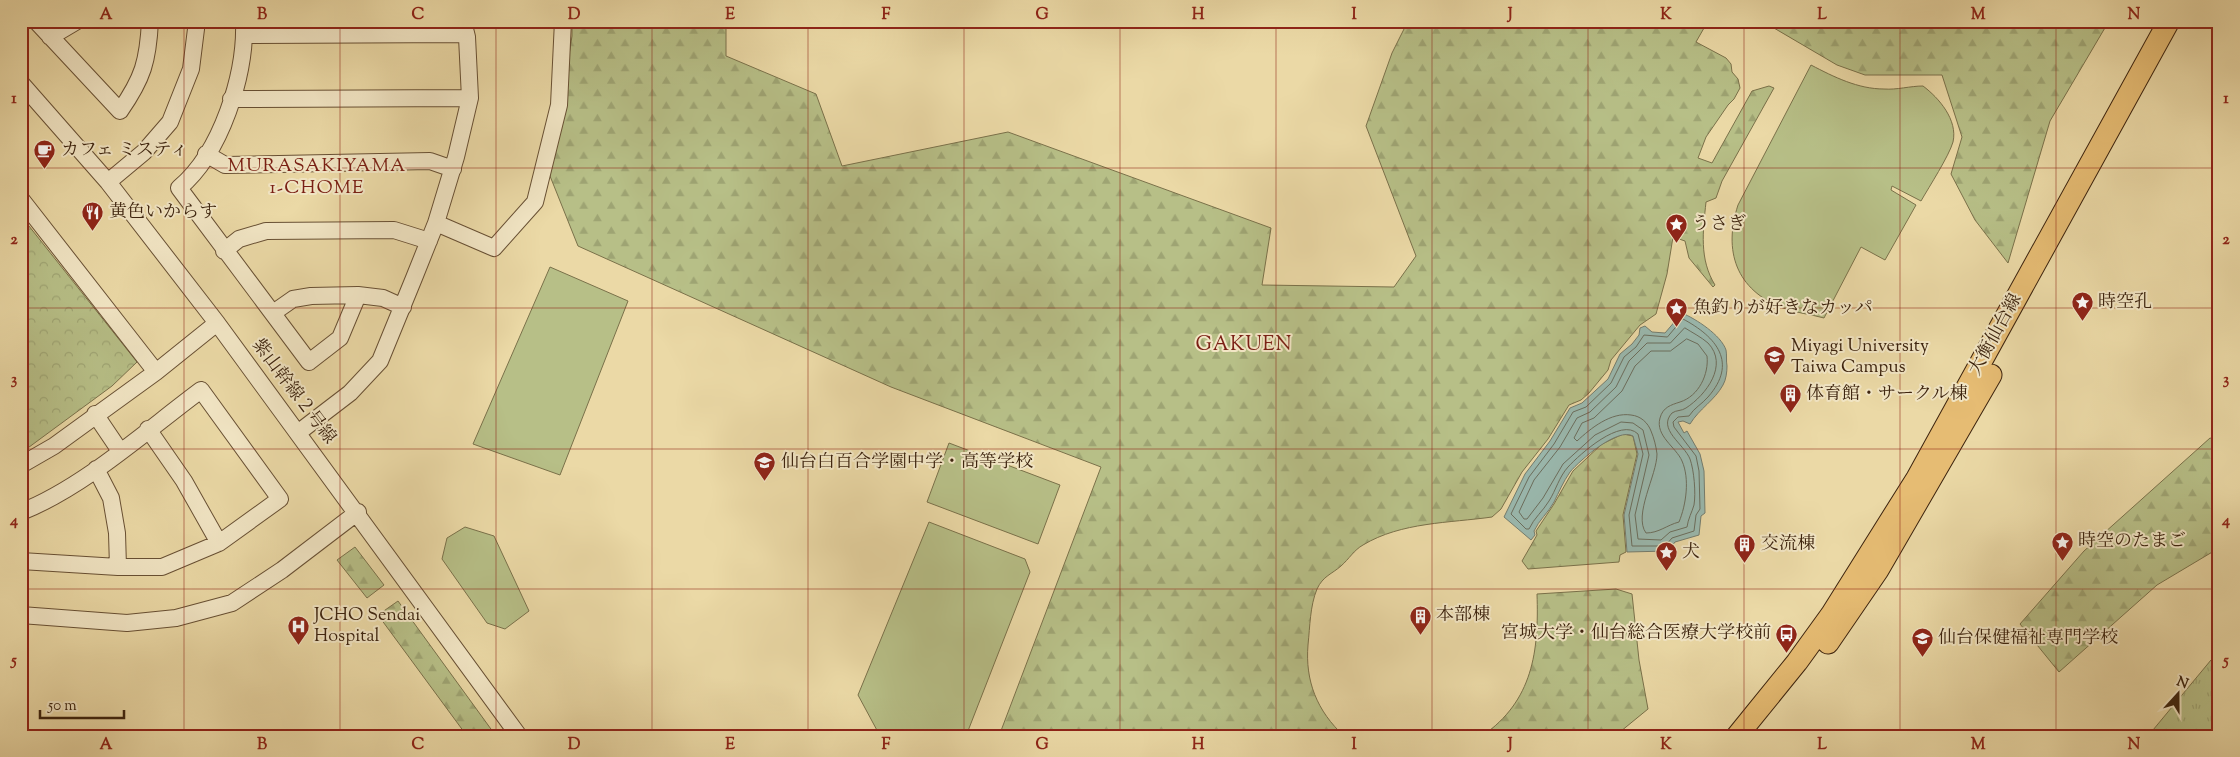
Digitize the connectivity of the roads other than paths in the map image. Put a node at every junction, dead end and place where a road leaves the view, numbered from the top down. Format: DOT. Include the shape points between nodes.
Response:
graph roads {
  1 [pos="36,21"];
  2 [pos="77,21"];
  3 [pos="150,21"];
  4 [pos="197,21"];
  5 [pos="563,21"];
  6 [pos="2169,21"];
  7 [pos="2184,21"];
  8 [pos="244,28"];
  9 [pos="464,28"];
  10 [pos="50,37"];
  11 [pos="21,83"];
  12 [pos="470,98"];
  13 [pos="231,99"];
  14 [pos="206,154"];
  15 [pos="453,168"];
  16 [pos="108,182"];
  17 [pos="21,199"];
  18 [pos="436,223"];
  19 [pos="429,241"];
  20 [pos="224,251"];
  21 [pos="358,295"];
  22 [pos="402,307"];
  23 [pos="273,314"];
  24 [pos="217,323"];
  25 [pos="156,372"];
  26 [pos="95,414"];
  27 [pos="148,430"];
  28 [pos="298,432"];
  29 [pos="120,450"];
  30 [pos="21,465"];
  31 [pos="96,469"];
  32 [pos="21,512"];
  33 [pos="358,512"];
  34 [pos="219,543"];
  35 [pos="21,561"];
  36 [pos="118,567"];
  37 [pos="21,615"];
  38 [pos="519,736"];
  39 [pos="1737,736"];
  40 [pos="1754,736"];
  1 -- 10 [label="street"];
  2 -- 10 [label="street"];
  3 -- 10 [label="street" via="149,53 137,87 120,110"];
  4 -- 16 [label="street" via="192,68 170,122 144,152"];
  5 -- 18 [label="street" via="559,105 534,202 494,248"];
  6 -- 39 [label="main road, 大衡仙台線" via="1917,478 1831,615"];
  7 -- 40 [label="main road, 大衡仙台線" via="1949,450 1878,570 1822,652"];
  8 -- 9 [label="street"];
  8 -- 13 [label="street" via="236,88"];
  9 -- 12 [label="street"];
  11 -- 16 [label="street, 紫山幹線２号線"];
  12 -- 13 [label="street"];
  12 -- 15 [label="street"];
  13 -- 14 [label="street" via="216,140"];
  14 -- 15 [label="street" via="225,165 430,161"];
  14 -- 20 [label="street" via="179,188"];
  15 -- 18 [label="street"];
  16 -- 24 [label="street, 紫山幹線２号線"];
  17 -- 25 [label="street"];
  18 -- 19 [label="street"];
  19 -- 20 [label="street" via="394,230 266,231 239,239"];
  19 -- 22 [label="street"];
  20 -- 23 [label="street"];
  21 -- 22 [label="street" via="383,298"];
  21 -- 23 [label="street" via="293,299"];
  21 -- 23 [label="street" via="340,338 309,362"];
  22 -- 28 [label="street" via="380,361 350,393"];
  24 -- 25 [label="street"];
  24 -- 28 [label="street, 紫山幹線２号線"];
  25 -- 26 [label="street"];
  26 -- 29 [label="street"];
  26 -- 30 [label="street" via="54,446"];
  27 -- 29 [label="street"];
  27 -- 34 [label="street" via="184,481"];
  27 -- 34 [label="street" via="201,390 280,499"];
  28 -- 33 [label="street, 紫山幹線２号線"];
  29 -- 31 [label="street"];
  31 -- 32 [label="street" via="54,498"];
  31 -- 36 [label="street" via="111,498"];
  33 -- 37 [label="street" via="282,570 232,603 176,618 127,623"];
  33 -- 38 [label="street, 紫山幹線２号線"];
  34 -- 36 [label="street" via="162,567"];
  35 -- 36 [label="street"];
}
